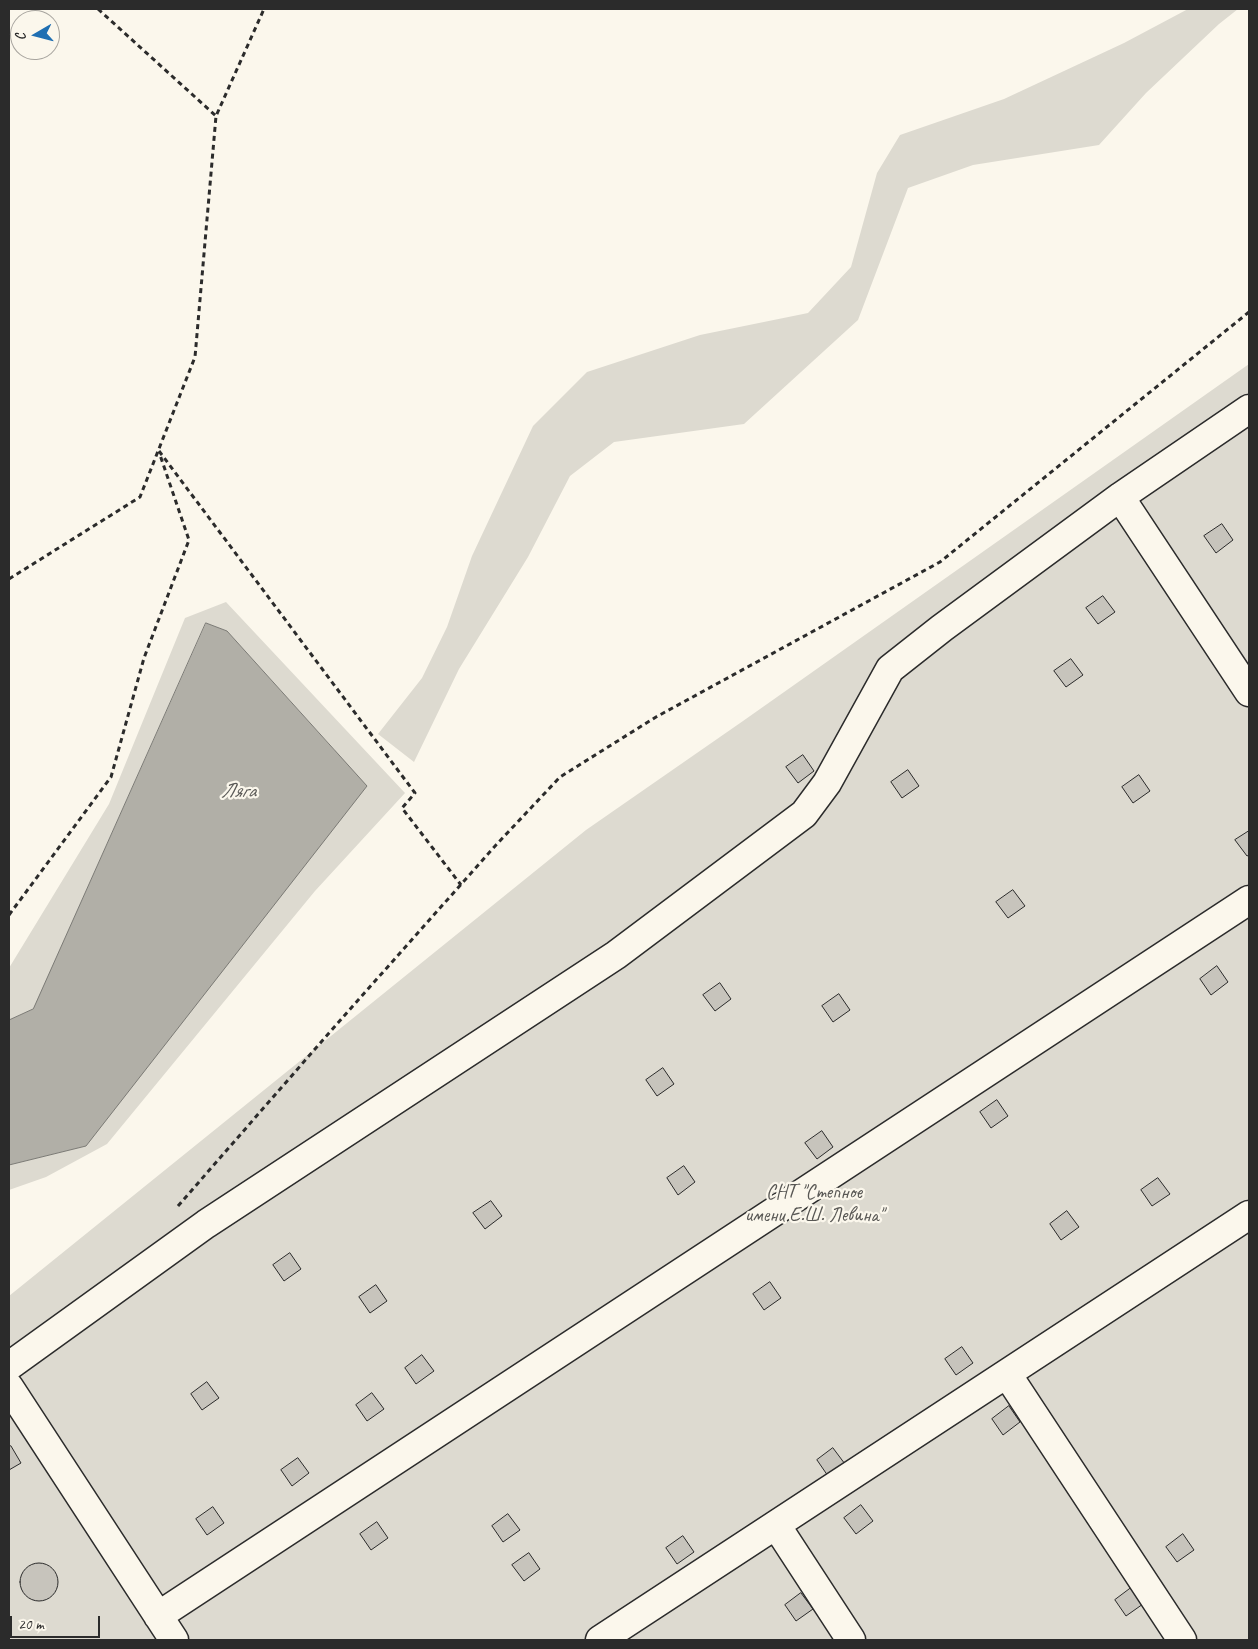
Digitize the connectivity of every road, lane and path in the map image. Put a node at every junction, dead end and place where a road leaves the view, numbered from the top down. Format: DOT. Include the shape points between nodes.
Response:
graph roads {
  1 [pos="98,9"];
  2 [pos="264,9"];
  3 [pos="216,116"];
  4 [pos="1249,312"];
  5 [pos="1249,409"];
  6 [pos="158,450"];
  7 [pos="1120,497"];
  8 [pos="9,579"];
  9 [pos="1249,692"];
  10 [pos="461,885"];
  11 [pos="1249,900"];
  12 [pos="9,915"];
  13 [pos="174,1210"];
  14 [pos="1249,1215"];
  15 [pos="9,1366"];
  16 [pos="1007,1374"];
  17 [pos="9,1387"];
  18 [pos="776,1525"];
  19 [pos="158,1616"];
  20 [pos="174,1640"];
  21 [pos="600,1640"];
  22 [pos="851,1640"];
  23 [pos="1182,1640"];
  1 -- 3 [label="path"];
  2 -- 3 [label="path"];
  3 -- 6 [label="path" via="195,357"];
  4 -- 10 [label="path" via="940,562 656,717 560,777"];
  5 -- 7 [label="street"];
  6 -- 8 [label="path" via="140,497"];
  6 -- 10 [label="path" via="415,793 402,808"];
  6 -- 12 [label="path" via="189,540 144,658 111,777"];
  7 -- 9 [label="street"];
  7 -- 15 [label="street" via="890,669 827,783 804,814 616,955 206,1224"];
  10 -- 13 [label="path"];
  11 -- 19 [label="street"];
  14 -- 16 [label="street"];
  16 -- 18 [label="street"];
  16 -- 23 [label="street"];
  17 -- 19 [label="street"];
  18 -- 21 [label="street"];
  18 -- 22 [label="street"];
  19 -- 20 [label="street"];
}
